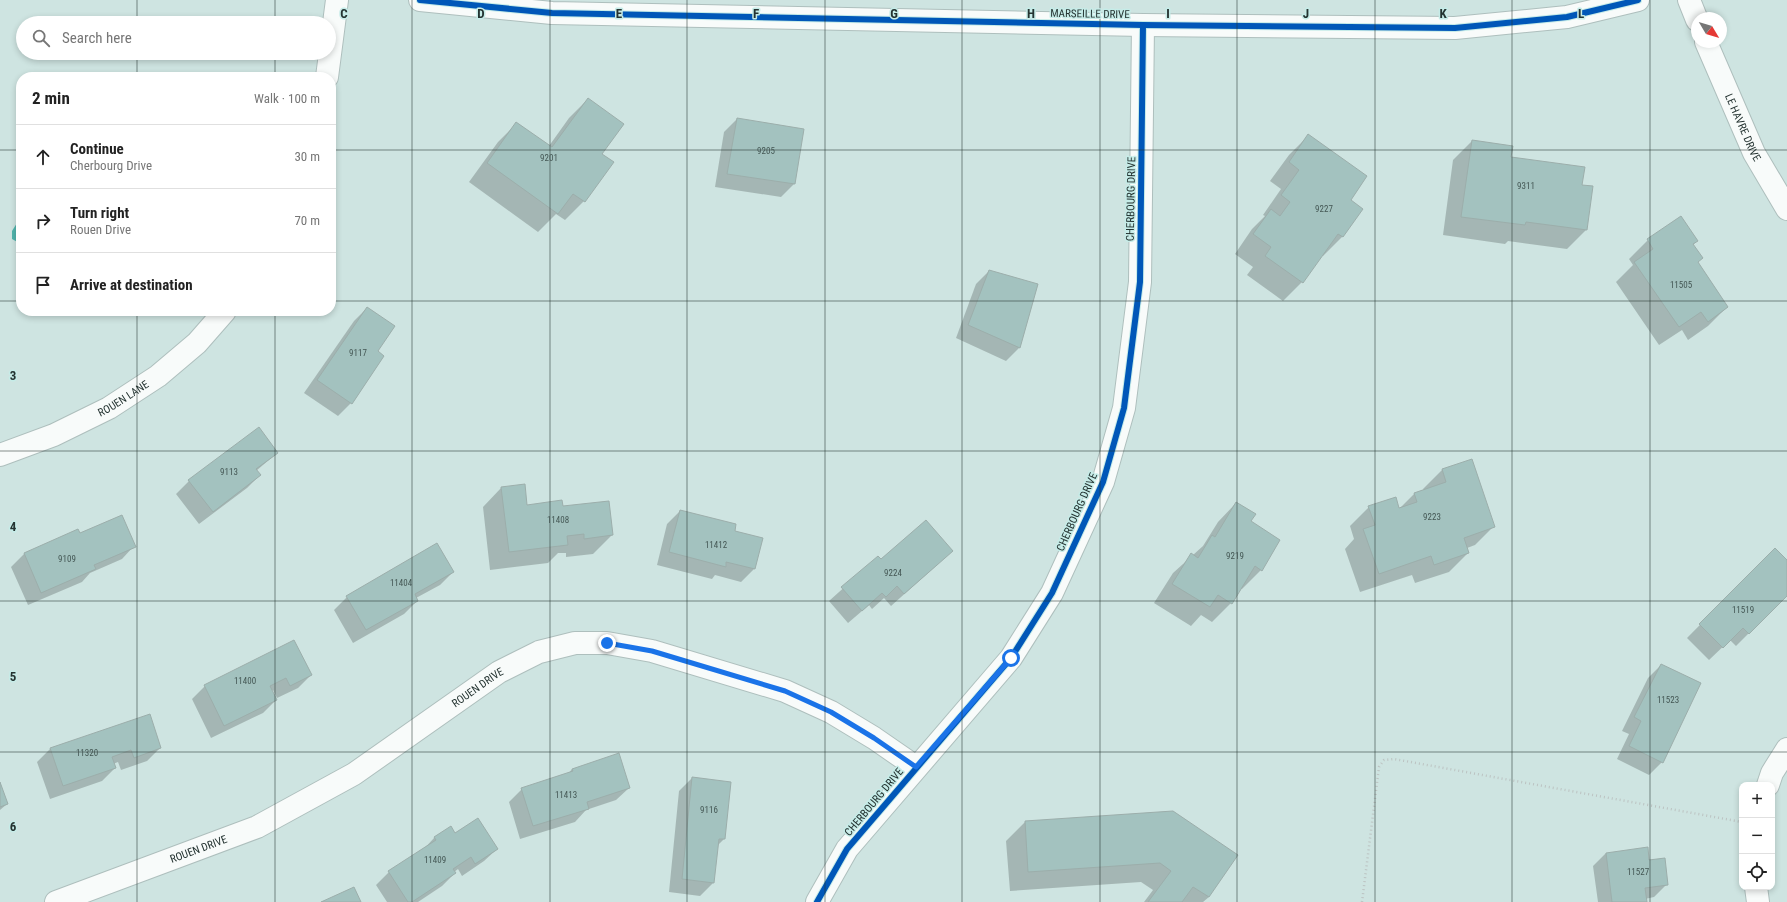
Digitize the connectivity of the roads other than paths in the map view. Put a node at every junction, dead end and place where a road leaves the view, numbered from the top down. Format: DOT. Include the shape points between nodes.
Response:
graph roads {
  1 [pos="337,0"];
  2 [pos="420,0"];
  3 [pos="1638,0"];
  4 [pos="1689,0"];
  5 [pos="1694,12"];
  6 [pos="335,16"];
  7 [pos="1143,25"];
  8 [pos="1709,48"];
  9 [pos="329,60"];
  10 [pos="328,72"];
  11 [pos="1787,209"];
  12 [pos="221,316"];
  13 [pos="0,455"];
  14 [pos="1787,749"];
  15 [pos="916,767"];
  16 [pos="1769,782"];
  17 [pos="1756,890"];
  18 [pos="56,902"];
  19 [pos="817,902"];
  20 [pos="1758,902"];
  1 -- 6 [label="street"];
  2 -- 7 [label="street, MARSEILLE DRIVE" via="552,13"];
  3 -- 7 [label="street, MARSEILLE DRIVE" via="1567,17 1455,28"];
  4 -- 5 [label="street"];
  7 -- 15 [label="street, CHERBOURG DRIVE" via="1140,282 1124,408 1103,482 1052,593 1011,658"];
  8 -- 11 [label="street, LE HAVRE DRIVE" via="1754,153"];
  9 -- 10 [label="street"];
  12 -- 13 [label="street, ROUEN LANE" via="197,343 158,376 109,408 54,435"];
  14 -- 16 [label="street" via="1772,772"];
  15 -- 18 [label="street, ROUEN DRIVE" via="831,712 785,691 652,651 607,643 574,643 539,652 499,672 354,774 257,827"];
  15 -- 19 [label="street, CHERBOURG DRIVE" via="847,849"];
  17 -- 20 [label="street"];
}
